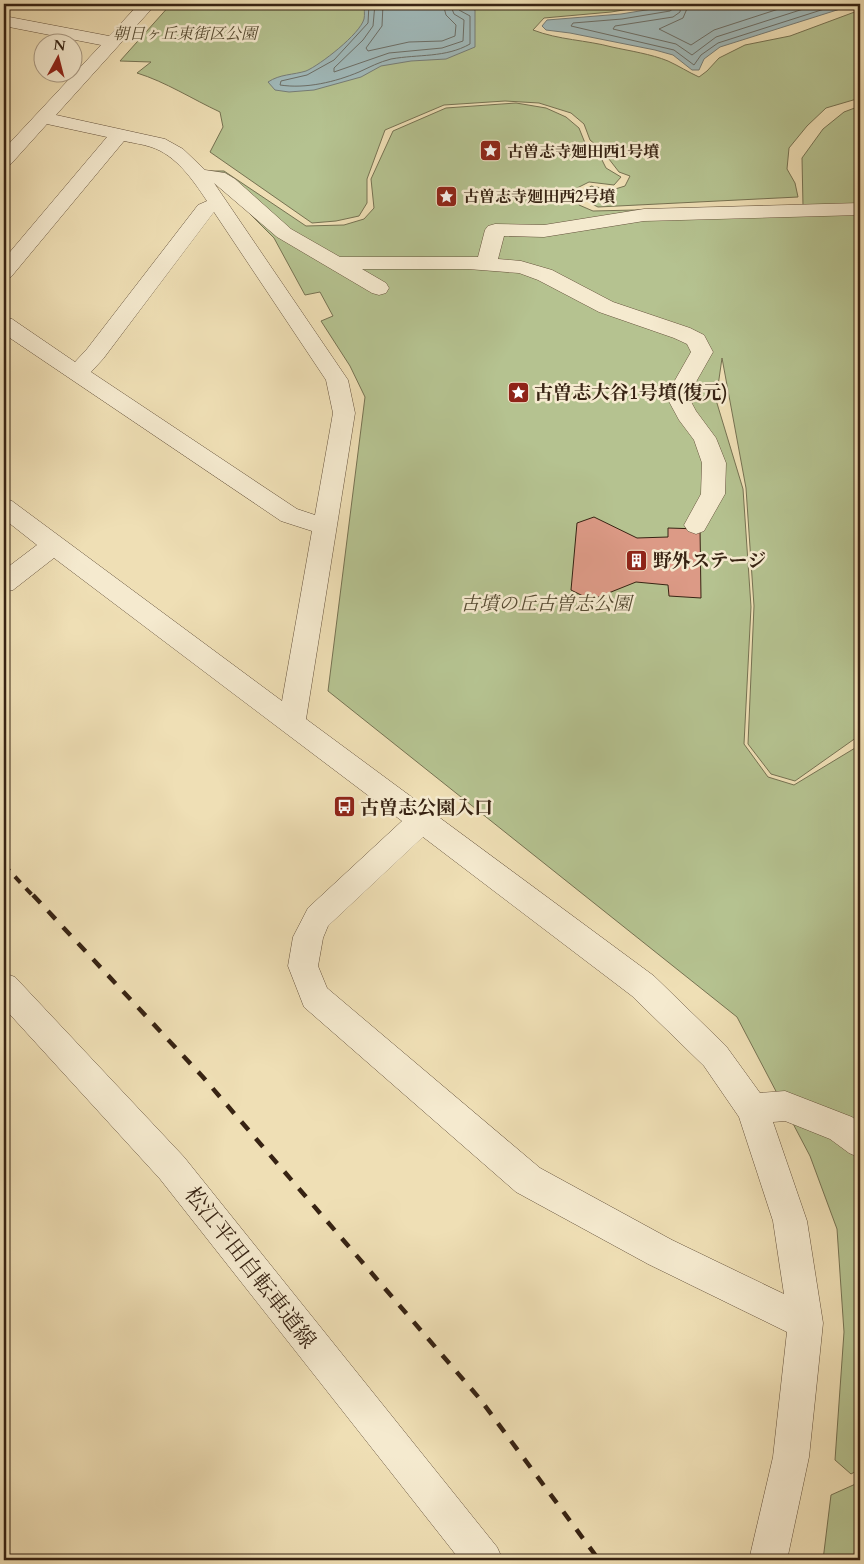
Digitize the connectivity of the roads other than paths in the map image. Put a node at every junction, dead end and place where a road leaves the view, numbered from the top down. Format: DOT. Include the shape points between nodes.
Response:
graph roads {
  1 [pos="13,4"];
  2 [pos="148,4"];
  3 [pos="4,12"];
  4 [pos="4,21"];
  5 [pos="112,42"];
  6 [pos="44,118"];
  7 [pos="120,134"];
  8 [pos="4,160"];
  9 [pos="199,175"];
  10 [pos="218,202"];
  11 [pos="860,209"];
  12 [pos="335,263"];
  13 [pos="487,264"];
  14 [pos="4,272"];
  15 [pos="379,288"];
  16 [pos="4,324"];
  17 [pos="78,372"];
  18 [pos="4,508"];
  19 [pos="696,525"];
  20 [pos="326,528"];
  21 [pos="54,545"];
  22 [pos="4,584"];
  23 [pos="292,723"];
  24 [pos="422,820"];
  25 [pos="4,987"];
  26 [pos="752,1109"];
  27 [pos="860,1142"];
  28 [pos="806,1323"];
  29 [pos="484,1560"];
  30 [pos="768,1560"];
  1 -- 3 [label="street"];
  2 -- 5 [label="street"];
  4 -- 5 [label="street"];
  5 -- 6 [label="street"];
  6 -- 7 [label="street"];
  6 -- 8 [label="street"];
  7 -- 9 [label="street" via="158,143 176,153"];
  7 -- 14 [label="street"];
  9 -- 10 [label="street"];
  9 -- 12 [label="street" via="218,177 228,183 284,233"];
  10 -- 17 [label="street" via="205,209"];
  10 -- 20 [label="street" via="337,380 344,413"];
  11 -- 13 [label="street" via="644,215 544,231 495,230"];
  12 -- 13 [label="street"];
  12 -- 15 [label="street"];
  13 -- 19 [label="street" via="521,267 545,275 606,307 696,340 702,352 697,364 682,381 677,396 705,438 714,462 713,494"];
  16 -- 17 [label="street"];
  17 -- 20 [label="street" via="290,515"];
  18 -- 21 [label="street"];
  20 -- 23 [label="street"];
  21 -- 22 [label="street"];
  21 -- 23 [label="street"];
  23 -- 24 [label="street"];
  24 -- 26 [label="street" via="643,986 715,1056"];
  24 -- 28 [label="street" via="318,918 308,937 303,966 314,997 528,1180 660,1252"];
  25 -- 29 [label="street, 松江平田自転車道線" via="172,1168"];
  26 -- 27 [label="street" via="785,1106 841,1128"];
  26 -- 28 [label="street" via="790,1221"];
  28 -- 30 [label="street" via="792,1457"];
}
